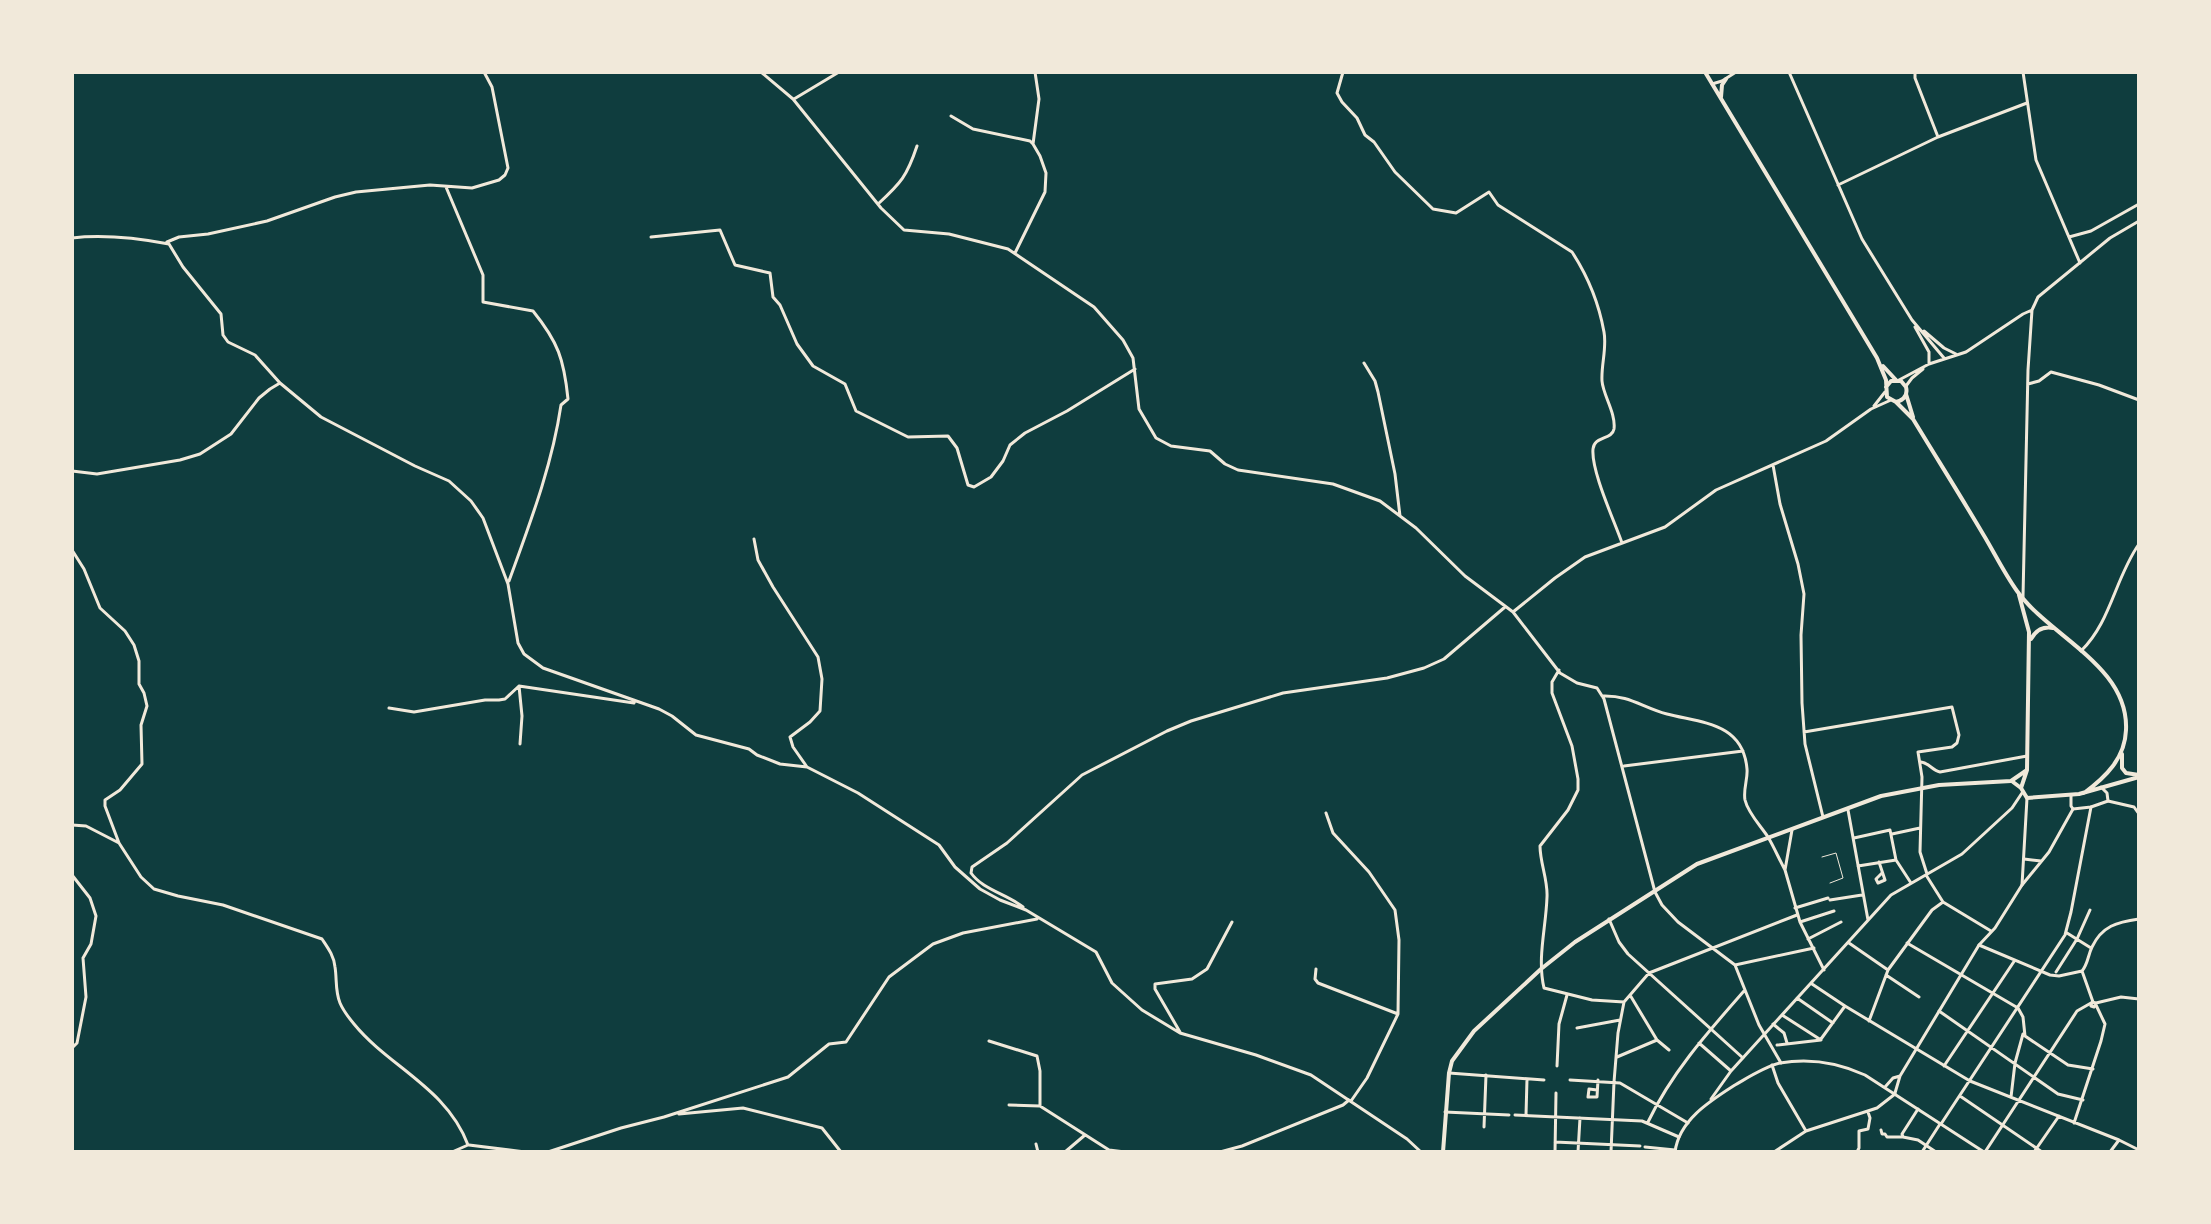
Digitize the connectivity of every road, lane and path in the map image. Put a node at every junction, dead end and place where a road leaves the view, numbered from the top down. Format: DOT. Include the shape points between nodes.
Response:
graph roads {
  1 [pos="484,72"];
  2 [pos="761,72"];
  3 [pos="839,72"];
  4 [pos="1035,72"];
  5 [pos="1343,72"];
  6 [pos="1705,72"];
  7 [pos="1736,72"];
  8 [pos="1789,72"];
  9 [pos="1915,72"];
  10 [pos="2023,72"];
  11 [pos="1726,79"];
  12 [pos="1712,84"];
  13 [pos="793,99"];
  14 [pos="1722,99"];
  15 [pos="2027,103"];
  16 [pos="951,116"];
  17 [pos="1938,137"];
  18 [pos="1033,144"];
  19 [pos="917,146"];
  20 [pos="1838,185"];
  21 [pos="446,187"];
  22 [pos="878,204"];
  23 [pos="2139,204"];
  24 [pos="2139,221"];
  25 [pos="651,237"];
  26 [pos="2069,237"];
  27 [pos="72,238"];
  28 [pos="166,243"];
  29 [pos="1015,253"];
  30 [pos="2080,263"];
  31 [pos="2032,310"];
  32 [pos="1912,320"];
  33 [pos="1956,354"];
  34 [pos="1877,358"];
  35 [pos="1944,358"];
  36 [pos="1364,363"];
  37 [pos="1929,364"];
  38 [pos="1135,369"];
  39 [pos="1897,380"];
  40 [pos="280,383"];
  41 [pos="2028,384"];
  42 [pos="1906,387"];
  43 [pos="1886,390"];
  44 [pos="1906,394"];
  45 [pos="2139,400"];
  46 [pos="1894,401"];
  47 [pos="1871,409"];
  48 [pos="1913,419"];
  49 [pos="1773,465"];
  50 [pos="72,471"];
  51 [pos="1400,516"];
  52 [pos="754,539"];
  53 [pos="1622,543"];
  54 [pos="2139,544"];
  55 [pos="72,550"];
  56 [pos="508,584"];
  57 [pos="2018,593"];
  58 [pos="2023,597"];
  59 [pos="1505,606"];
  60 [pos="1513,612"];
  61 [pos="2055,628"];
  62 [pos="2029,644"];
  63 [pos="2081,651"];
  64 [pos="1559,670"];
  65 [pos="519,686"];
  66 [pos="1602,696"];
  67 [pos="646,704"];
  68 [pos="389,708"];
  69 [pos="1804,732"];
  70 [pos="520,744"];
  71 [pos="2122,750"];
  72 [pos="1743,751"];
  73 [pos="2027,756"];
  74 [pos="1921,762"];
  75 [pos="1622,766"];
  76 [pos="807,767"];
  77 [pos="2027,770"];
  78 [pos="2139,776"];
  79 [pos="2011,781"];
  80 [pos="2101,787"];
  81 [pos="1921,788"];
  82 [pos="2022,790"];
  83 [pos="2084,793"];
  84 [pos="2071,795"];
  85 [pos="2027,798"];
  86 [pos="2108,801"];
  87 [pos="2091,807"];
  88 [pos="1848,808"];
  89 [pos="2012,808"];
  90 [pos="2073,809"];
  91 [pos="1326,813"];
  92 [pos="2139,814"];
  93 [pos="1823,817"];
  94 [pos="72,825"];
  95 [pos="1920,828"];
  96 [pos="1792,830"];
  97 [pos="1891,832"];
  98 [pos="1854,838"];
  99 [pos="1769,839"];
  100 [pos="119,843"];
  101 [pos="1822,857"];
  102 [pos="2024,859"];
  103 [pos="1896,860"];
  104 [pos="2041,861"];
  105 [pos="1879,862"];
  106 [pos="1858,866"];
  107 [pos="1785,870"];
  108 [pos="1882,873"];
  109 [pos="1926,874"];
  110 [pos="72,875"];
  111 [pos="1830,883"];
  112 [pos="1911,883"];
  113 [pos="2022,885"];
  114 [pos="1655,892"];
  115 [pos="1863,895"];
  116 [pos="1943,902"];
  117 [pos="1795,908"];
  118 [pos="1026,910"];
  119 [pos="2090,910"];
  120 [pos="1834,911"];
  121 [pos="1797,915"];
  122 [pos="1039,919"];
  123 [pos="1609,919"];
  124 [pos="2139,919"];
  125 [pos="1868,920"];
  126 [pos="1232,922"];
  127 [pos="1800,922"];
  128 [pos="1841,922"];
  129 [pos="1991,931"];
  130 [pos="2065,932"];
  131 [pos="1808,939"];
  132 [pos="2077,939"];
  133 [pos="1849,943"];
  134 [pos="1907,943"];
  135 [pos="1979,945"];
  136 [pos="1712,948"];
  137 [pos="1814,948"];
  138 [pos="2091,948"];
  139 [pos="2015,960"];
  140 [pos="1735,965"];
  141 [pos="1316,969"];
  142 [pos="1541,969"];
  143 [pos="1824,970"];
  144 [pos="1888,970"];
  145 [pos="2041,971"];
  146 [pos="2082,971"];
  147 [pos="2056,972"];
  148 [pos="1649,973"];
  149 [pos="1886,975"];
  150 [pos="1960,975"];
  151 [pos="1811,984"];
  152 [pos="1744,991"];
  153 [pos="1993,994"];
  154 [pos="1567,995"];
  155 [pos="1630,995"];
  156 [pos="1919,997"];
  157 [pos="1797,998"];
  158 [pos="2139,999"];
  159 [pos="1624,1002"];
  160 [pos="2094,1003"];
  161 [pos="1845,1006"];
  162 [pos="2018,1008"];
  163 [pos="1939,1011"];
  164 [pos="1398,1014"];
  165 [pos="1782,1015"];
  166 [pos="1620,1020"];
  167 [pos="1869,1021"];
  168 [pos="1833,1023"];
  169 [pos="1773,1024"];
  170 [pos="1577,1028"];
  171 [pos="1711,1029"];
  172 [pos="1968,1031"];
  173 [pos="2024,1032"];
  174 [pos="1180,1033"];
  175 [pos="1765,1036"];
  176 [pos="1657,1040"];
  177 [pos="1821,1040"];
  178 [pos="989,1041"];
  179 [pos="1699,1043"];
  180 [pos="1787,1044"];
  181 [pos="1777,1045"];
  182 [pos="1992,1047"];
  183 [pos="72,1048"];
  184 [pos="1669,1050"];
  185 [pos="1917,1050"];
  186 [pos="2050,1052"];
  187 [pos="1617,1057"];
  188 [pos="1743,1058"];
  189 [pos="1781,1063"];
  190 [pos="2015,1063"];
  191 [pos="1772,1065"];
  192 [pos="1557,1066"];
  193 [pos="1944,1066"];
  194 [pos="2093,1069"];
  195 [pos="1731,1071"];
  196 [pos="1449,1073"];
  197 [pos="1486,1075"];
  198 [pos="1900,1076"];
  199 [pos="2034,1077"];
  200 [pos="1527,1079"];
  201 [pos="1544,1080"];
  202 [pos="1570,1080"];
  203 [pos="1598,1080"];
  204 [pos="1970,1081"];
  205 [pos="1614,1082"];
  206 [pos="1885,1087"];
  207 [pos="1597,1090"];
  208 [pos="1556,1093"];
  209 [pos="1895,1094"];
  210 [pos="1960,1096"];
  211 [pos="2011,1097"];
  212 [pos="1711,1099"];
  213 [pos="1349,1100"];
  214 [pos="2083,1100"];
  215 [pos="2020,1101"];
  216 [pos="1657,1103"];
  217 [pos="1009,1105"];
  218 [pos="1040,1106"];
  219 [pos="1918,1109"];
  220 [pos="1445,1112"];
  221 [pos="1868,1112"];
  222 [pos="1484,1114"];
  223 [pos="1509,1115"];
  224 [pos="1515,1115"];
  225 [pos="1525,1115"];
  226 [pos="2059,1116"];
  227 [pos="664,1117"];
  228 [pos="1556,1117"];
  229 [pos="1580,1118"];
  230 [pos="1612,1119"];
  231 [pos="1648,1122"];
  232 [pos="1688,1123"];
  233 [pos="2074,1123"];
  234 [pos="1940,1124"];
  235 [pos="2003,1126"];
  236 [pos="1484,1127"];
  237 [pos="1881,1130"];
  238 [pos="1806,1131"];
  239 [pos="1085,1135"];
  240 [pos="1679,1137"];
  241 [pos="1903,1137"];
  242 [pos="2119,1140"];
  243 [pos="1555,1142"];
  244 [pos="1578,1143"];
  245 [pos="1036,1144"];
  246 [pos="468,1145"];
  247 [pos="1611,1145"];
  248 [pos="1926,1145"];
  249 [pos="2036,1150"];
  250 [pos="2139,1150"];
  251 [pos="1675,1151"];
  252 [pos="452,1152"];
  253 [pos="525,1152"];
  254 [pos="548,1152"];
  255 [pos="841,1152"];
  256 [pos="1038,1152"];
  257 [pos="1065,1152"];
  258 [pos="1125,1152"];
  259 [pos="1220,1152"];
  260 [pos="1421,1152"];
  261 [pos="1443,1152"];
  262 [pos="1555,1152"];
  263 [pos="1578,1152"];
  264 [pos="1611,1152"];
  265 [pos="1774,1152"];
  266 [pos="1857,1152"];
  267 [pos="1922,1152"];
  268 [pos="1936,1152"];
  269 [pos="1984,1152"];
  270 [pos="2042,1152"];
  271 [pos="2110,1152"];
  1 -- 21 [label="street" via="492,87 508,168 499,180 486,184"];
  2 -- 13 [label="street"];
  3 -- 13 [label="street"];
  4 -- 18 [label="street" via="1039,99"];
  5 -- 53 [label="street" via="1337,93 1342,102 1395,172 1433,209 1456,213 1489,192 1498,205 1572,252 1594,295 1605,333 1602,384 1614,429 1593,448"];
  6 -- 12 [label="main road"];
  7 -- 11 [label="street"];
  8 -- 20 [label="street"];
  9 -- 17 [label="street"];
  10 -- 15 [label="street"];
  11 -- 12 [label="street"];
  11 -- 14 [label="main road"];
  12 -- 14 [label="main road"];
  13 -- 22 [label="street"];
  14 -- 34 [label="main road"];
  15 -- 17 [label="street"];
  15 -- 26 [label="street" via="2036,160"];
  16 -- 18 [label="street" via="973,129"];
  17 -- 20 [label="street"];
  18 -- 29 [label="street" via="1046,173 1045,192"];
  19 -- 22 [label="street" via="901,183"];
  20 -- 32 [label="street" via="1862,239"];
  21 -- 28 [label="street" via="356,192 267,221"];
  21 -- 56 [label="street" via="483,275 483,302 533,311 551,333 565,368 568,399 561,405 555,445"];
  22 -- 29 [label="street" via="904,230 949,234"];
  23 -- 26 [label="street"];
  24 -- 30 [label="street"];
  25 -- 38 [label="street" via="720,230 735,265 770,273 773,297 797,344 813,366 845,384 856,411 908,437 948,436 968,485 974,487 991,477 1010,445 1025,433"];
  26 -- 30 [label="street"];
  27 -- 28 [label="street"];
  28 -- 40 [label="street" via="221,314 228,342 255,355"];
  29 -- 38 [label="street" via="1102,314 1123,340"];
  30 -- 31 [label="street" via="2038,297"];
  31 -- 33 [label="street"];
  31 -- 41 [label="street"];
  32 -- 33 [label="street"];
  32 -- 35 [label="street"];
  32 -- 37 [label="street" via="1929,352"];
  33 -- 35 [label="street"];
  34 -- 39 [label="main road"];
  34 -- 43 [label="main road"];
  35 -- 37 [label="street"];
  36 -- 51 [label="street" via="1378,392"];
  37 -- 39 [label="street"];
  37 -- 42 [label="street"];
  38 -- 51 [label="street" via="1139,409 1164,444 1210,451 1238,470 1333,484 1380,501"];
  39 -- 42 [label="main road"];
  39 -- 43 [label="main road"];
  40 -- 50 [label="street" via="210,450 97,474"];
  40 -- 56 [label="street" via="321,417 449,481 483,518"];
  41 -- 45 [label="street" via="2051,372"];
  41 -- 58 [label="street"];
  42 -- 44 [label="main road"];
  43 -- 46 [label="main road"];
  43 -- 47 [label="street"];
  44 -- 46 [label="main road"];
  44 -- 48 [label="main road"];
  46 -- 47 [label="street"];
  46 -- 48 [label="main road"];
  47 -- 49 [label="street" via="1826,441"];
  48 -- 57 [label="main road"];
  49 -- 53 [label="street" via="1716,490 1665,527"];
  49 -- 69 [label="street" via="1804,594"];
  51 -- 59 [label="street"];
  52 -- 76 [label="street" via="758,560 818,657 820,711 790,737"];
  53 -- 60 [label="street" via="1585,557"];
  54 -- 63 [label="street" via="2097,635"];
  55 -- 100 [label="street" via="100,608 134,645 147,706 141,725 142,764 105,800"];
  56 -- 67 [label="street" via="518,643 533,662"];
  57 -- 58 [label="main road"];
  57 -- 62 [label="main road"];
  58 -- 61 [label="main road"];
  59 -- 60 [label="street"];
  59 -- 118 [label="street" via="1444,659 1424,668 1233,707 1167,731 1082,775 1007,843 972,867 979,882"];
  60 -- 64 [label="street"];
  61 -- 62 [label="main road" via="2038,630"];
  61 -- 63 [label="main road"];
  62 -- 73 [label="main road"];
  63 -- 71 [label="main road" via="2122,699"];
  64 -- 66 [label="street" via="1577,683 1597,688"];
  64 -- 142 [label="street" via="1552,693 1572,746 1578,790 1540,846 1548,895"];
  65 -- 67 [label="street"];
  65 -- 68 [label="street" via="505,699 414,712"];
  65 -- 70 [label="street"];
  66 -- 72 [label="street" via="1626,697 1656,711 1709,722 1731,735"];
  66 -- 75 [label="street"];
  67 -- 76 [label="street" via="696,735 749,749 780,764"];
  69 -- 74 [label="street" via="1952,707 1957,743 1918,752"];
  69 -- 93 [label="street"];
  71 -- 78 [label="main road" via="2122,768"];
  71 -- 83 [label="main road" via="2109,772"];
  72 -- 75 [label="street"];
  72 -- 99 [label="street" via="1745,803"];
  73 -- 74 [label="street" via="1940,772"];
  73 -- 77 [label="main road"];
  74 -- 81 [label="street"];
  75 -- 114 [label="street"];
  76 -- 118 [label="street" via="939,845 980,889"];
  77 -- 79 [label="main road"];
  77 -- 82 [label="main road"];
  78 -- 80 [label="main road"];
  79 -- 81 [label="main road"];
  79 -- 82 [label="main road"];
  80 -- 83 [label="main road"];
  80 -- 86 [label="street"];
  81 -- 88 [label="main road"];
  81 -- 95 [label="street"];
  82 -- 85 [label="main road"];
  82 -- 89 [label="street"];
  83 -- 84 [label="main road"];
  84 -- 85 [label="main road"];
  84 -- 90 [label="street"];
  85 -- 89 [label="street"];
  85 -- 102 [label="street"];
  86 -- 87 [label="street"];
  86 -- 92 [label="street" via="2134,807"];
  87 -- 90 [label="street"];
  87 -- 130 [label="street"];
  88 -- 93 [label="main road"];
  88 -- 98 [label="street"];
  89 -- 109 [label="street" via="1962,854"];
  90 -- 104 [label="street"];
  91 -- 164 [label="street" via="1333,833 1395,910"];
  93 -- 96 [label="main road"];
  94 -- 100 [label="street" via="86,826"];
  95 -- 97 [label="street"];
  95 -- 109 [label="street"];
  96 -- 99 [label="main road"];
  96 -- 107 [label="street"];
  97 -- 98 [label="street"];
  97 -- 103 [label="street"];
  98 -- 106 [label="street"];
  99 -- 107 [label="street"];
  99 -- 114 [label="main road" via="1697,864"];
  100 -- 246 [label="street" via="154,889 223,905 322,939 335,965 340,1005 370,1041 445,1107"];
  101 -- 111 [label="lane" via="1836,853 1843,878"];
  102 -- 104 [label="street"];
  102 -- 113 [label="street"];
  103 -- 105 [label="street"];
  103 -- 112 [label="street"];
  104 -- 113 [label="street"];
  105 -- 106 [label="street"];
  105 -- 108 [label="street"];
  106 -- 115 [label="street"];
  107 -- 117 [label="street"];
  109 -- 112 [label="street"];
  109 -- 116 [label="street"];
  110 -- 183 [label="street" via="96,916 83,958 86,997"];
  112 -- 125 [label="street"];
  113 -- 129 [label="street"];
  114 -- 123 [label="main road"];
  114 -- 136 [label="street" via="1678,922"];
  115 -- 117 [label="street"];
  115 -- 125 [label="street"];
  116 -- 129 [label="street"];
  116 -- 134 [label="street"];
  117 -- 121 [label="street"];
  118 -- 122 [label="street"];
  119 -- 132 [label="street"];
  120 -- 127 [label="street"];
  121 -- 127 [label="street"];
  121 -- 136 [label="street"];
  122 -- 174 [label="street" via="1096,952 1112,983"];
  122 -- 227 [label="street" via="933,944 889,977 846,1042 829,1044 788,1077"];
  123 -- 142 [label="main road"];
  123 -- 148 [label="street" via="1619,942"];
  124 -- 138 [label="street" via="2114,923"];
  125 -- 133 [label="street"];
  126 -- 174 [label="street" via="1207,969 1192,979 1155,984"];
  127 -- 131 [label="street"];
  128 -- 131 [label="street"];
  129 -- 135 [label="street"];
  130 -- 132 [label="street"];
  130 -- 145 [label="street"];
  131 -- 137 [label="street"];
  132 -- 138 [label="street"];
  132 -- 147 [label="street"];
  133 -- 143 [label="street"];
  133 -- 144 [label="street"];
  134 -- 144 [label="street"];
  134 -- 150 [label="street"];
  135 -- 139 [label="street"];
  135 -- 150 [label="street"];
  136 -- 140 [label="street"];
  136 -- 148 [label="street"];
  137 -- 140 [label="street"];
  137 -- 143 [label="street"];
  138 -- 146 [label="street"];
  139 -- 145 [label="street"];
  139 -- 153 [label="street"];
  140 -- 152 [label="street"];
  141 -- 164 [label="street" via="1318,983"];
  142 -- 154 [label="street" via="1544,988"];
  142 -- 196 [label="main road" via="1474,1031"];
  143 -- 151 [label="street"];
  144 -- 149 [label="street"];
  145 -- 146 [label="street" via="2059,976"];
  145 -- 162 [label="street"];
  146 -- 160 [label="street"];
  148 -- 155 [label="street"];
  148 -- 171 [label="street"];
  149 -- 156 [label="street"];
  149 -- 167 [label="street"];
  150 -- 153 [label="street"];
  150 -- 163 [label="street"];
  151 -- 157 [label="street"];
  151 -- 161 [label="street"];
  152 -- 171 [label="street"];
  152 -- 175 [label="street"];
  153 -- 162 [label="street"];
  153 -- 172 [label="street"];
  154 -- 159 [label="street"];
  154 -- 192 [label="street"];
  155 -- 159 [label="street"];
  155 -- 176 [label="street"];
  157 -- 165 [label="street"];
  157 -- 168 [label="street"];
  158 -- 160 [label="street"];
  159 -- 166 [label="street"];
  160 -- 186 [label="street" via="2077,1011"];
  160 -- 194 [label="street" via="2105,1024"];
  161 -- 167 [label="street"];
  161 -- 168 [label="street"];
  162 -- 173 [label="street"];
  162 -- 182 [label="street"];
  163 -- 172 [label="street"];
  163 -- 185 [label="street"];
  164 -- 213 [label="street" via="1367,1078"];
  165 -- 169 [label="street"];
  165 -- 177 [label="street"];
  166 -- 170 [label="street"];
  166 -- 187 [label="street"];
  167 -- 185 [label="street"];
  168 -- 177 [label="street"];
  169 -- 175 [label="street"];
  169 -- 180 [label="street"];
  171 -- 179 [label="street"];
  171 -- 188 [label="street"];
  172 -- 182 [label="street"];
  172 -- 193 [label="street"];
  173 -- 186 [label="street"];
  173 -- 190 [label="street"];
  174 -- 213 [label="street" via="1311,1075"];
  175 -- 188 [label="street"];
  175 -- 189 [label="street"];
  176 -- 184 [label="street"];
  176 -- 187 [label="street"];
  177 -- 180 [label="street"];
  178 -- 218 [label="street" via="1037,1056"];
  179 -- 195 [label="street"];
  179 -- 216 [label="street"];
  180 -- 181 [label="street"];
  182 -- 190 [label="street"];
  182 -- 204 [label="street"];
  185 -- 193 [label="street"];
  185 -- 198 [label="street"];
  186 -- 194 [label="street" via="2068,1065"];
  186 -- 199 [label="street"];
  187 -- 205 [label="street"];
  188 -- 195 [label="street"];
  189 -- 191 [label="street"];
  189 -- 206 [label="street" via="1812,1060 1854,1069"];
  190 -- 199 [label="street"];
  190 -- 211 [label="street"];
  191 -- 212 [label="street"];
  191 -- 238 [label="street"];
  193 -- 204 [label="street"];
  194 -- 214 [label="street"];
  195 -- 212 [label="street"];
  196 -- 197 [label="street"];
  196 -- 220 [label="main road"];
  197 -- 200 [label="street"];
  197 -- 222 [label="street"];
  198 -- 206 [label="street"];
  198 -- 209 [label="street"];
  199 -- 214 [label="street" via="2058,1094"];
  199 -- 215 [label="street"];
  200 -- 201 [label="street"];
  200 -- 225 [label="street"];
  202 -- 203 [label="street"];
  203 -- 205 [label="street"];
  203 -- 207 [label="street"];
  204 -- 210 [label="street"];
  204 -- 211 [label="street"];
  205 -- 216 [label="street"];
  205 -- 230 [label="street"];
  206 -- 209 [label="street"];
  208 -- 228 [label="street"];
  209 -- 219 [label="street"];
  209 -- 221 [label="street"];
  210 -- 234 [label="street"];
  210 -- 235 [label="street"];
  211 -- 215 [label="street"];
  212 -- 232 [label="street"];
  213 -- 259 [label="street"];
  213 -- 260 [label="street"];
  214 -- 233 [label="street"];
  215 -- 226 [label="street"];
  215 -- 235 [label="street"];
  216 -- 231 [label="street"];
  216 -- 232 [label="street"];
  217 -- 218 [label="street"];
  218 -- 239 [label="street"];
  219 -- 234 [label="street"];
  219 -- 241 [label="street"];
  220 -- 222 [label="street"];
  220 -- 261 [label="main road"];
  221 -- 238 [label="street"];
  221 -- 266 [label="street" via="1868,1129 1859,1131"];
  222 -- 223 [label="street"];
  222 -- 236 [label="street"];
  224 -- 225 [label="street"];
  225 -- 228 [label="street"];
  226 -- 233 [label="street"];
  226 -- 249 [label="street"];
  227 -- 254 [label="street"];
  227 -- 255 [label="street" via="743,1108 822,1128"];
  228 -- 229 [label="street"];
  228 -- 243 [label="street"];
  229 -- 230 [label="street"];
  229 -- 244 [label="street"];
  230 -- 231 [label="street"];
  230 -- 247 [label="street"];
  231 -- 240 [label="street"];
  232 -- 240 [label="street"];
  233 -- 242 [label="street"];
  234 -- 248 [label="street"];
  234 -- 269 [label="street"];
  235 -- 249 [label="street"];
  235 -- 269 [label="street"];
  237 -- 241 [label="street" via="1887,1137"];
  238 -- 265 [label="street"];
  239 -- 257 [label="street"];
  239 -- 258 [label="street" via="1109,1150"];
  240 -- 251 [label="street"];
  241 -- 248 [label="street"];
  242 -- 250 [label="street"];
  242 -- 271 [label="street"];
  243 -- 244 [label="street"];
  243 -- 262 [label="street"];
  244 -- 247 [label="street"];
  244 -- 263 [label="street"];
  245 -- 256 [label="street"];
  246 -- 252 [label="street"];
  246 -- 253 [label="street"];
  247 -- 251 [label="street"];
  247 -- 264 [label="street"];
  248 -- 267 [label="street"];
  248 -- 268 [label="street"];
  249 -- 270 [label="street"];
}
